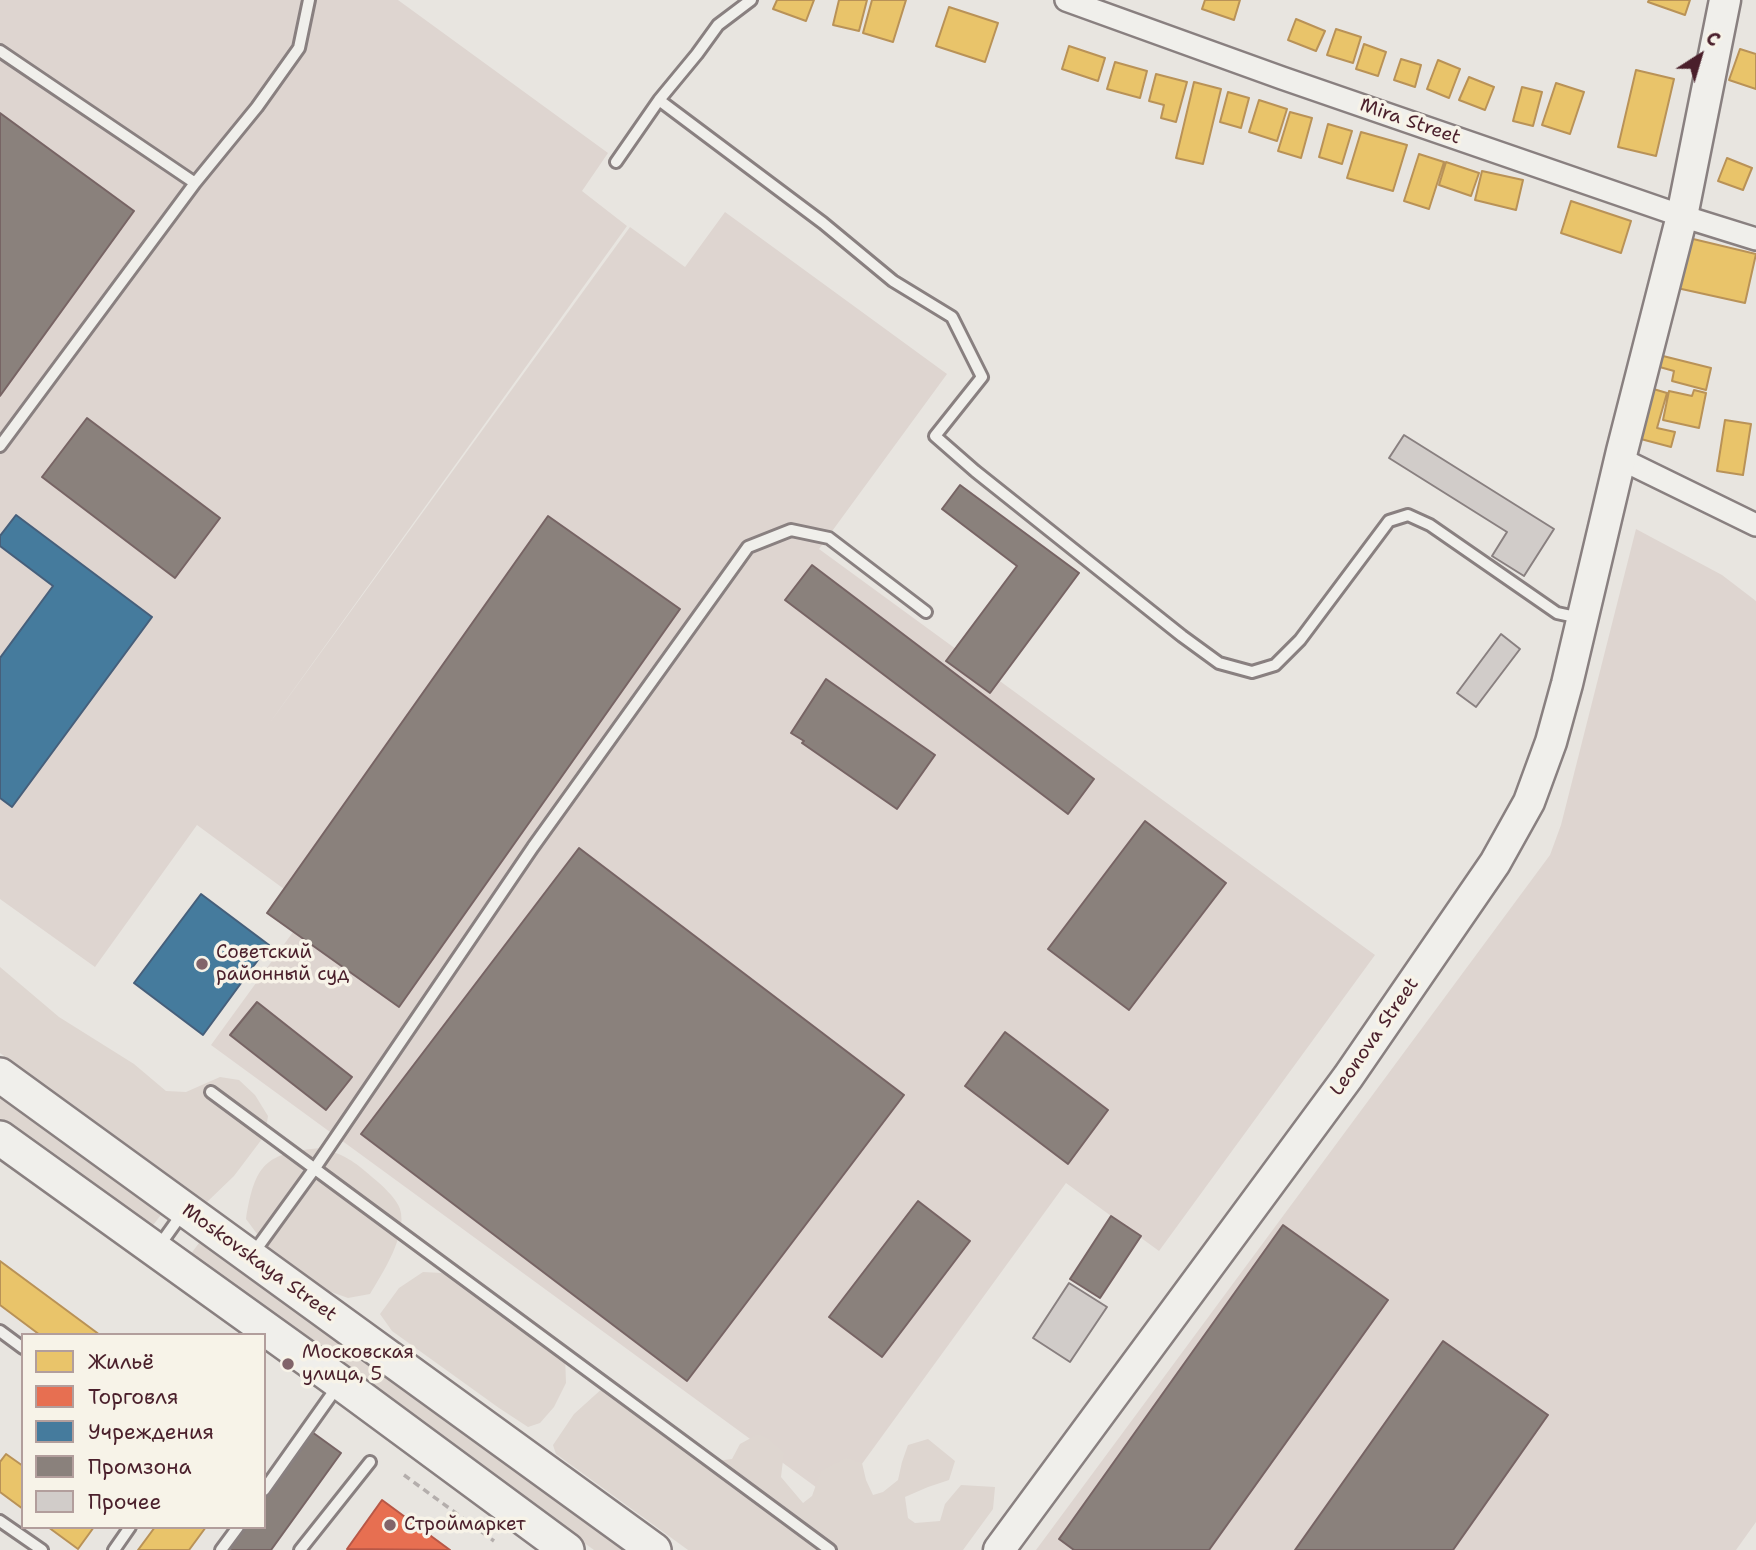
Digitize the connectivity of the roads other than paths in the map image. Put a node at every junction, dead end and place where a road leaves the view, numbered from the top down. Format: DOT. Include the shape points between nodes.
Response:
graph roads {
  1 [pos="309,0"];
  2 [pos="751,0"];
  3 [pos="1066,0"];
  4 [pos="1725,0"];
  5 [pos="0,51"];
  6 [pos="659,100"];
  7 [pos="616,162"];
  8 [pos="195,183"];
  9 [pos="1682,216"];
  10 [pos="1756,239"];
  11 [pos="0,446"];
  12 [pos="1622,455"];
  13 [pos="1756,525"];
  14 [pos="926,612"];
  15 [pos="1583,619"];
  16 [pos="0,1074"];
  17 [pos="211,1091"];
  18 [pos="0,1138"];
  19 [pos="315,1168"];
  20 [pos="185,1209"];
  21 [pos="156,1250"];
  22 [pos="250,1257"];
  23 [pos="0,1331"];
  24 [pos="21,1347"];
  25 [pos="340,1383"];
  26 [pos="370,1462"];
  27 [pos="266,1487"];
  28 [pos="0,1521"];
  29 [pos="129,1529"];
  30 [pos="237,1529"];
  31 [pos="42,1550"];
  32 [pos="114,1550"];
  33 [pos="221,1550"];
  34 [pos="300,1550"];
  35 [pos="567,1550"];
  36 [pos="654,1550"];
  37 [pos="830,1550"];
  38 [pos="999,1550"];
  1 -- 8 [label="lane" via="299,48"];
  2 -- 6 [label="lane" via="718,25"];
  3 -- 9 [label="street, Mira Street"];
  4 -- 9 [label="street, Leonova Street"];
  5 -- 8 [label="lane"];
  6 -- 7 [label="lane"];
  6 -- 15 [label="lane" via="893,281 952,317 982,377 935,436 1219,663 1252,671 1275,665 1300,640 1389,521 1408,515 1430,525 1558,612"];
  8 -- 11 [label="lane"];
  9 -- 10 [label="street, Mira Street"];
  9 -- 12 [label="street, Leonova Street"];
  12 -- 13 [label="street"];
  12 -- 15 [label="street, Leonova Street"];
  14 -- 19 [label="lane" via="829,538 791,530 748,547 533,847"];
  15 -- 38 [label="street, Leonova Street" via="1530,802 1495,863 1348,1077"];
  16 -- 20 [label="main road, Moskovskaya Street"];
  17 -- 19 [label="lane"];
  18 -- 21 [label="main road"];
  19 -- 22 [label="lane"];
  19 -- 37 [label="lane"];
  20 -- 21 [label="lane"];
  20 -- 22 [label="main road, Moskovskaya Street"];
  21 -- 25 [label="main road"];
  22 -- 36 [label="main road, Moskovskaya Street"];
  23 -- 24 [label="lane"];
  25 -- 27 [label="lane"];
  25 -- 35 [label="main road"];
  26 -- 34 [label="lane"];
  28 -- 31 [label="lane"];
  29 -- 32 [label="lane"];
  30 -- 33 [label="lane"];
}
